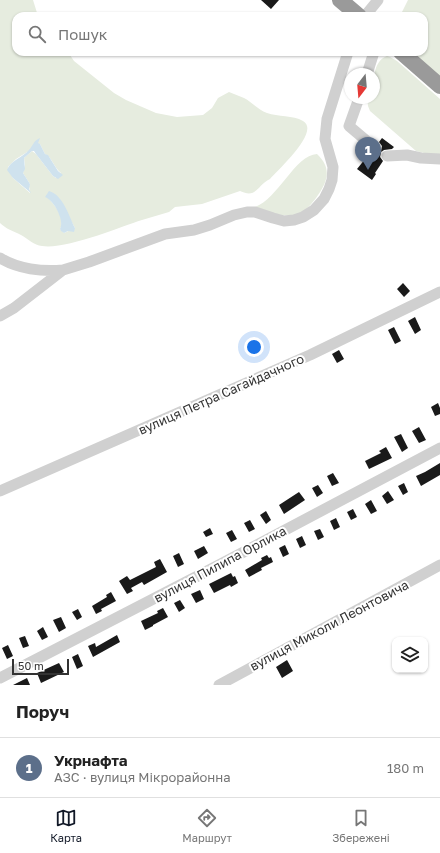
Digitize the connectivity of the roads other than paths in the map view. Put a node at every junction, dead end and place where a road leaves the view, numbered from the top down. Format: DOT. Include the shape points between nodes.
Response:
graph roads {
  1 [pos="340,0"];
  2 [pos="378,0"];
  3 [pos="354,12"];
  4 [pos="368,12"];
  5 [pos="347,56"];
  6 [pos="373,56"];
  7 [pos="406,56"];
  8 [pos="369,68"];
  9 [pos="440,86"];
  10 [pos="357,104"];
  11 [pos="375,148"];
  12 [pos="387,156"];
  13 [pos="440,159"];
  14 [pos="0,258"];
  15 [pos="63,270"];
  16 [pos="440,292"];
  17 [pos="0,316"];
  18 [pos="440,448"];
  19 [pos="0,491"];
  20 [pos="440,566"];
  21 [pos="0,678"];
  22 [pos="218,685"];
  1 -- 3 [label="highway"];
  2 -- 4 [label="street"];
  5 -- 15 [label="street" via="327,119 325,139 333,167 332,180 324,199 314,210 303,217 284,221 256,212 234,215 194,230 165,234"];
  6 -- 8 [label="street"];
  7 -- 9 [label="highway"];
  10 -- 11 [label="street" via="349,126"];
  12 -- 13 [label="street" via="407,155"];
  14 -- 15 [label="street" via="17,266 32,269"];
  15 -- 17 [label="street"];
  16 -- 19 [label="street, вулиця Петра Сагайдачного" via="310,355"];
  18 -- 21 [label="street, вулиця Пилипа Орлика"];
  20 -- 22 [label="street, вулиця Миколи Леонтовича"];
}
